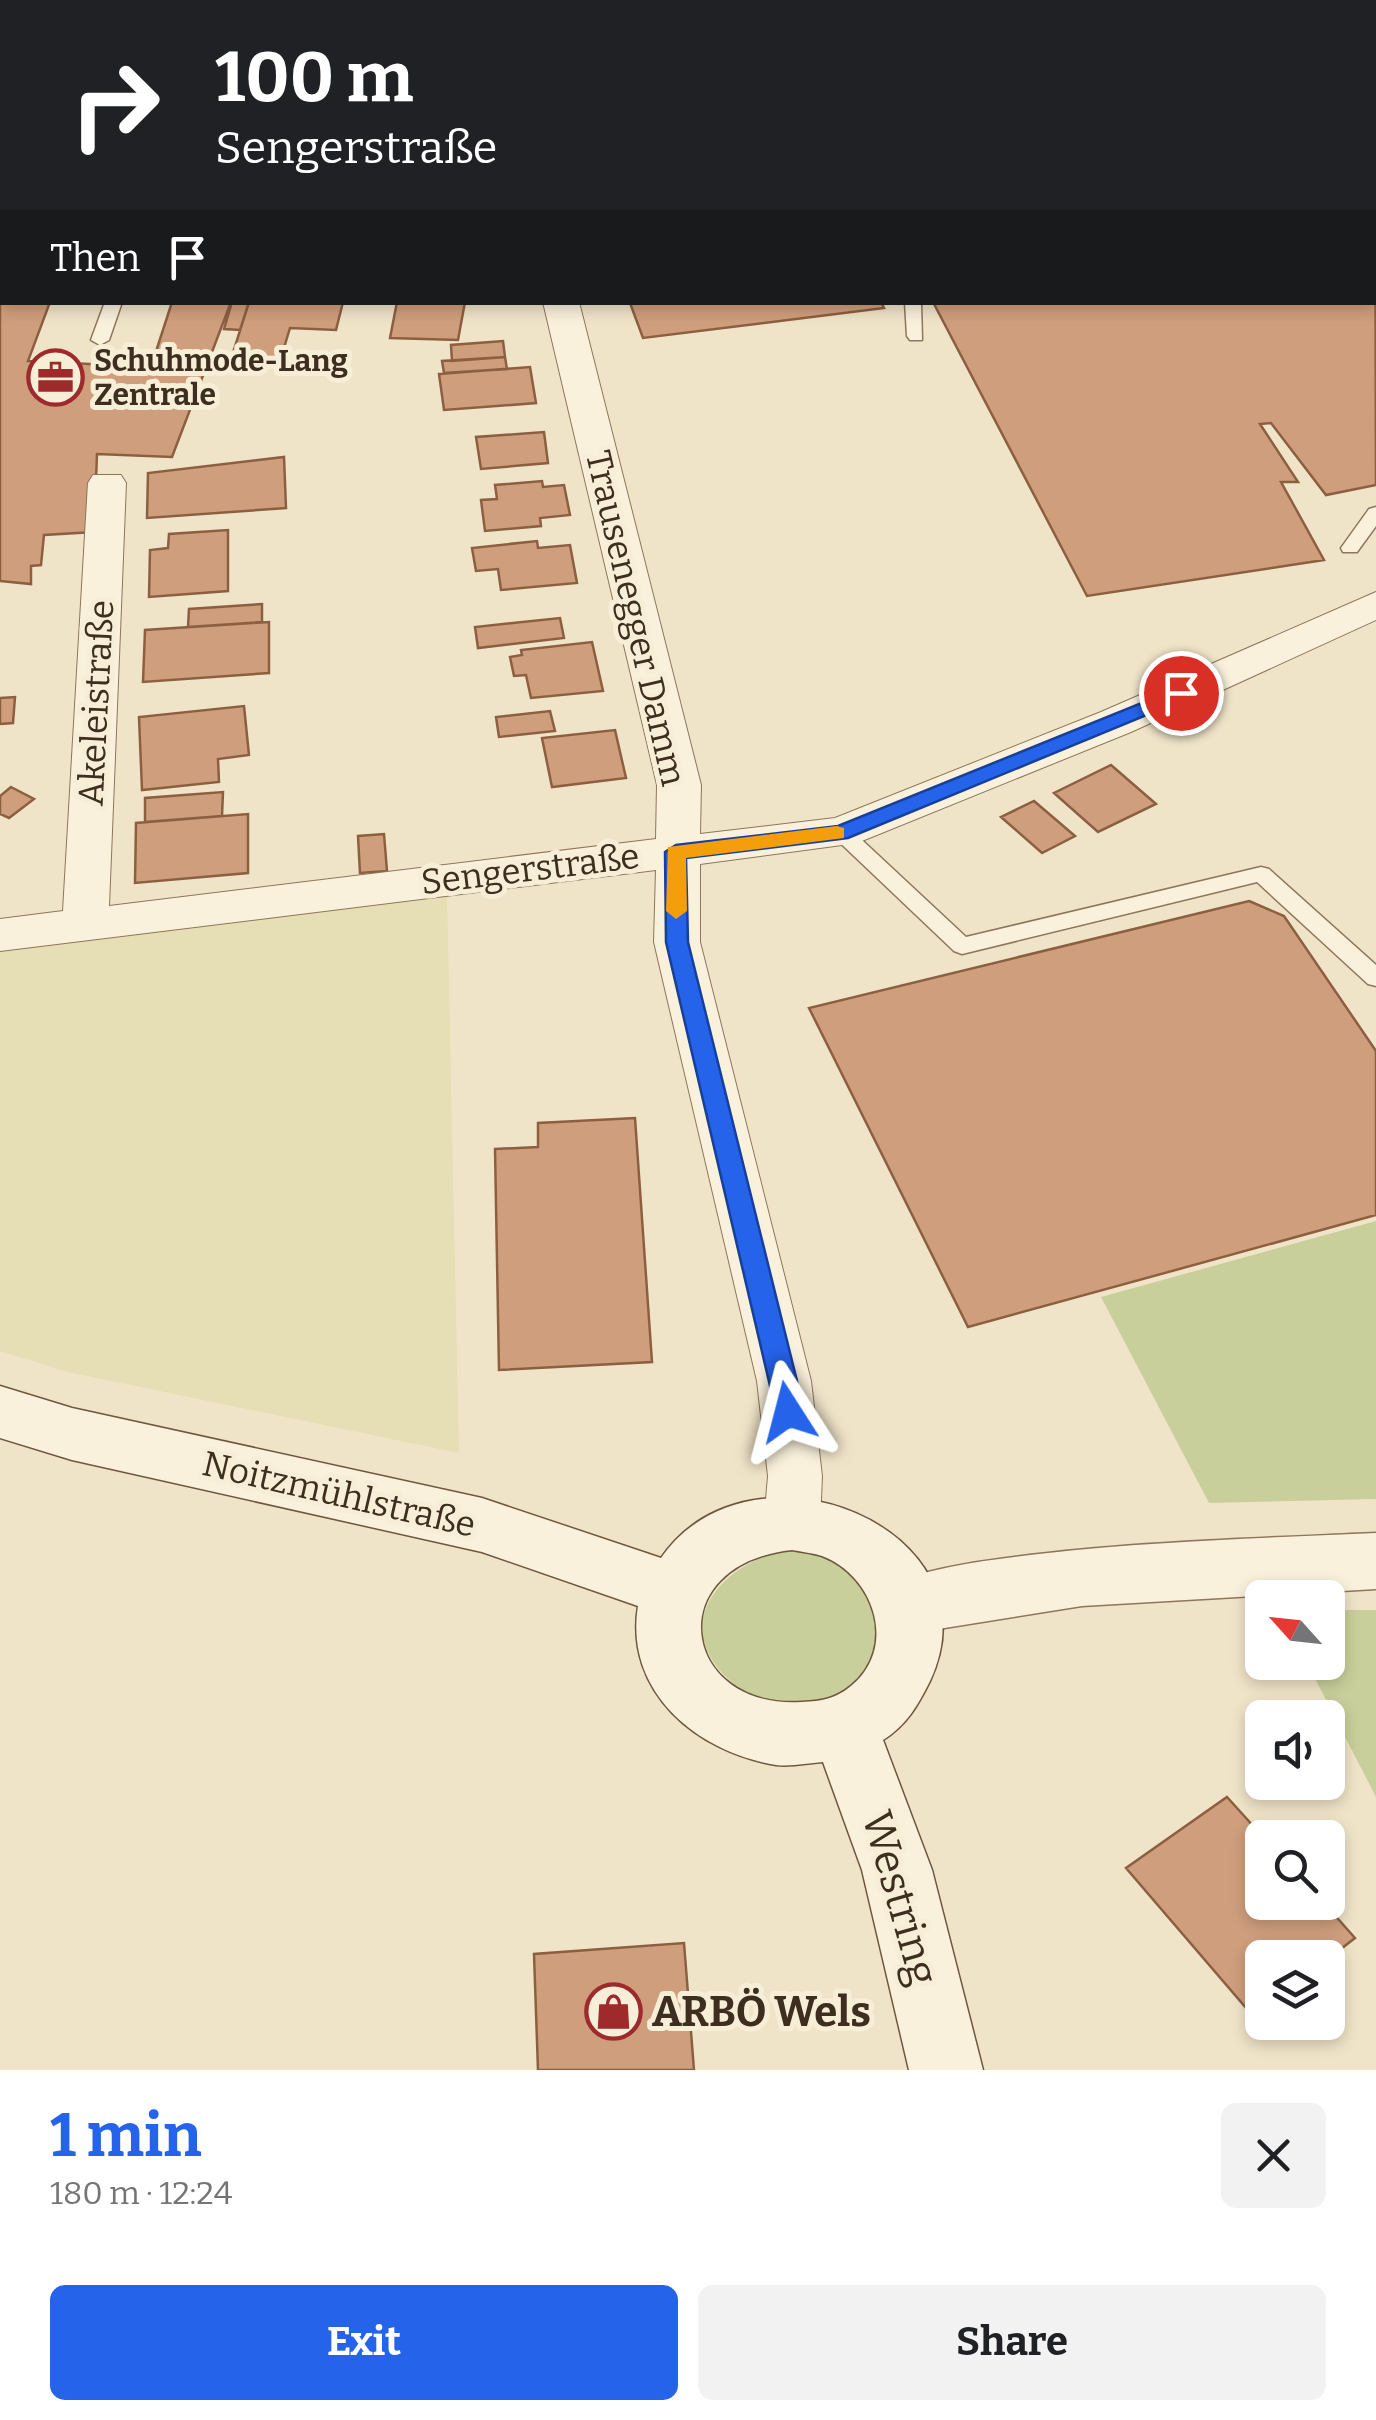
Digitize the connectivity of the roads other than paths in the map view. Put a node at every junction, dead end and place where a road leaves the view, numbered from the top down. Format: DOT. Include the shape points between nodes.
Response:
graph roads {
  1 [pos="113,305"];
  2 [pos="562,305"];
  3 [pos="913,305"];
  4 [pos="916,336"];
  5 [pos="100,340"];
  6 [pos="106,483"];
  7 [pos="1376,512"];
  8 [pos="1350,548"];
  9 [pos="1376,605"];
  10 [pos="841,832"];
  11 [pos="676,852"];
  12 [pos="85,923"];
  13 [pos="0,936"];
  14 [pos="1376,978"];
  15 [pos="0,1412"];
  16 [pos="792,1523"];
  17 [pos="1376,1561"];
  18 [pos="673,1590"];
  19 [pos="907,1605"];
  20 [pos="845,1728"];
  21 [pos="956,2068"];
  1 -- 5 [label="lane"];
  2 -- 11 [label="street, Trausenegger Damm" via="679,785"];
  3 -- 4 [label="lane"];
  6 -- 12 [label="street, Akeleistraße"];
  7 -- 8 [label="lane"];
  9 -- 10 [label="street, Sengerstraße" via="1116,722"];
  10 -- 11 [label="street, Sengerstraße"];
  10 -- 14 [label="lane" via="962,946 1262,874"];
  11 -- 12 [label="street, Sengerstraße"];
  11 -- 16 [label="street, Trausenegger Damm" via="677,942 784,1381"];
  12 -- 13 [label="street, Sengerstraße"];
  15 -- 18 [label="main road, Noitzmühlstraße" via="482,1525"];
  16 -- 18 [label="main road" via="743,1530 701,1553"];
  16 -- 19 [label="main road" via="843,1535 870,1554"];
  17 -- 19 [label="main road" via="1114,1574"];
  18 -- 20 [label="main road" via="666,1632 676,1672 705,1708 764,1734 797,1738"];
  19 -- 20 [label="main road" via="908,1653 887,1697"];
  20 -- 21 [label="main road, Westring" via="897,1870"];
}
